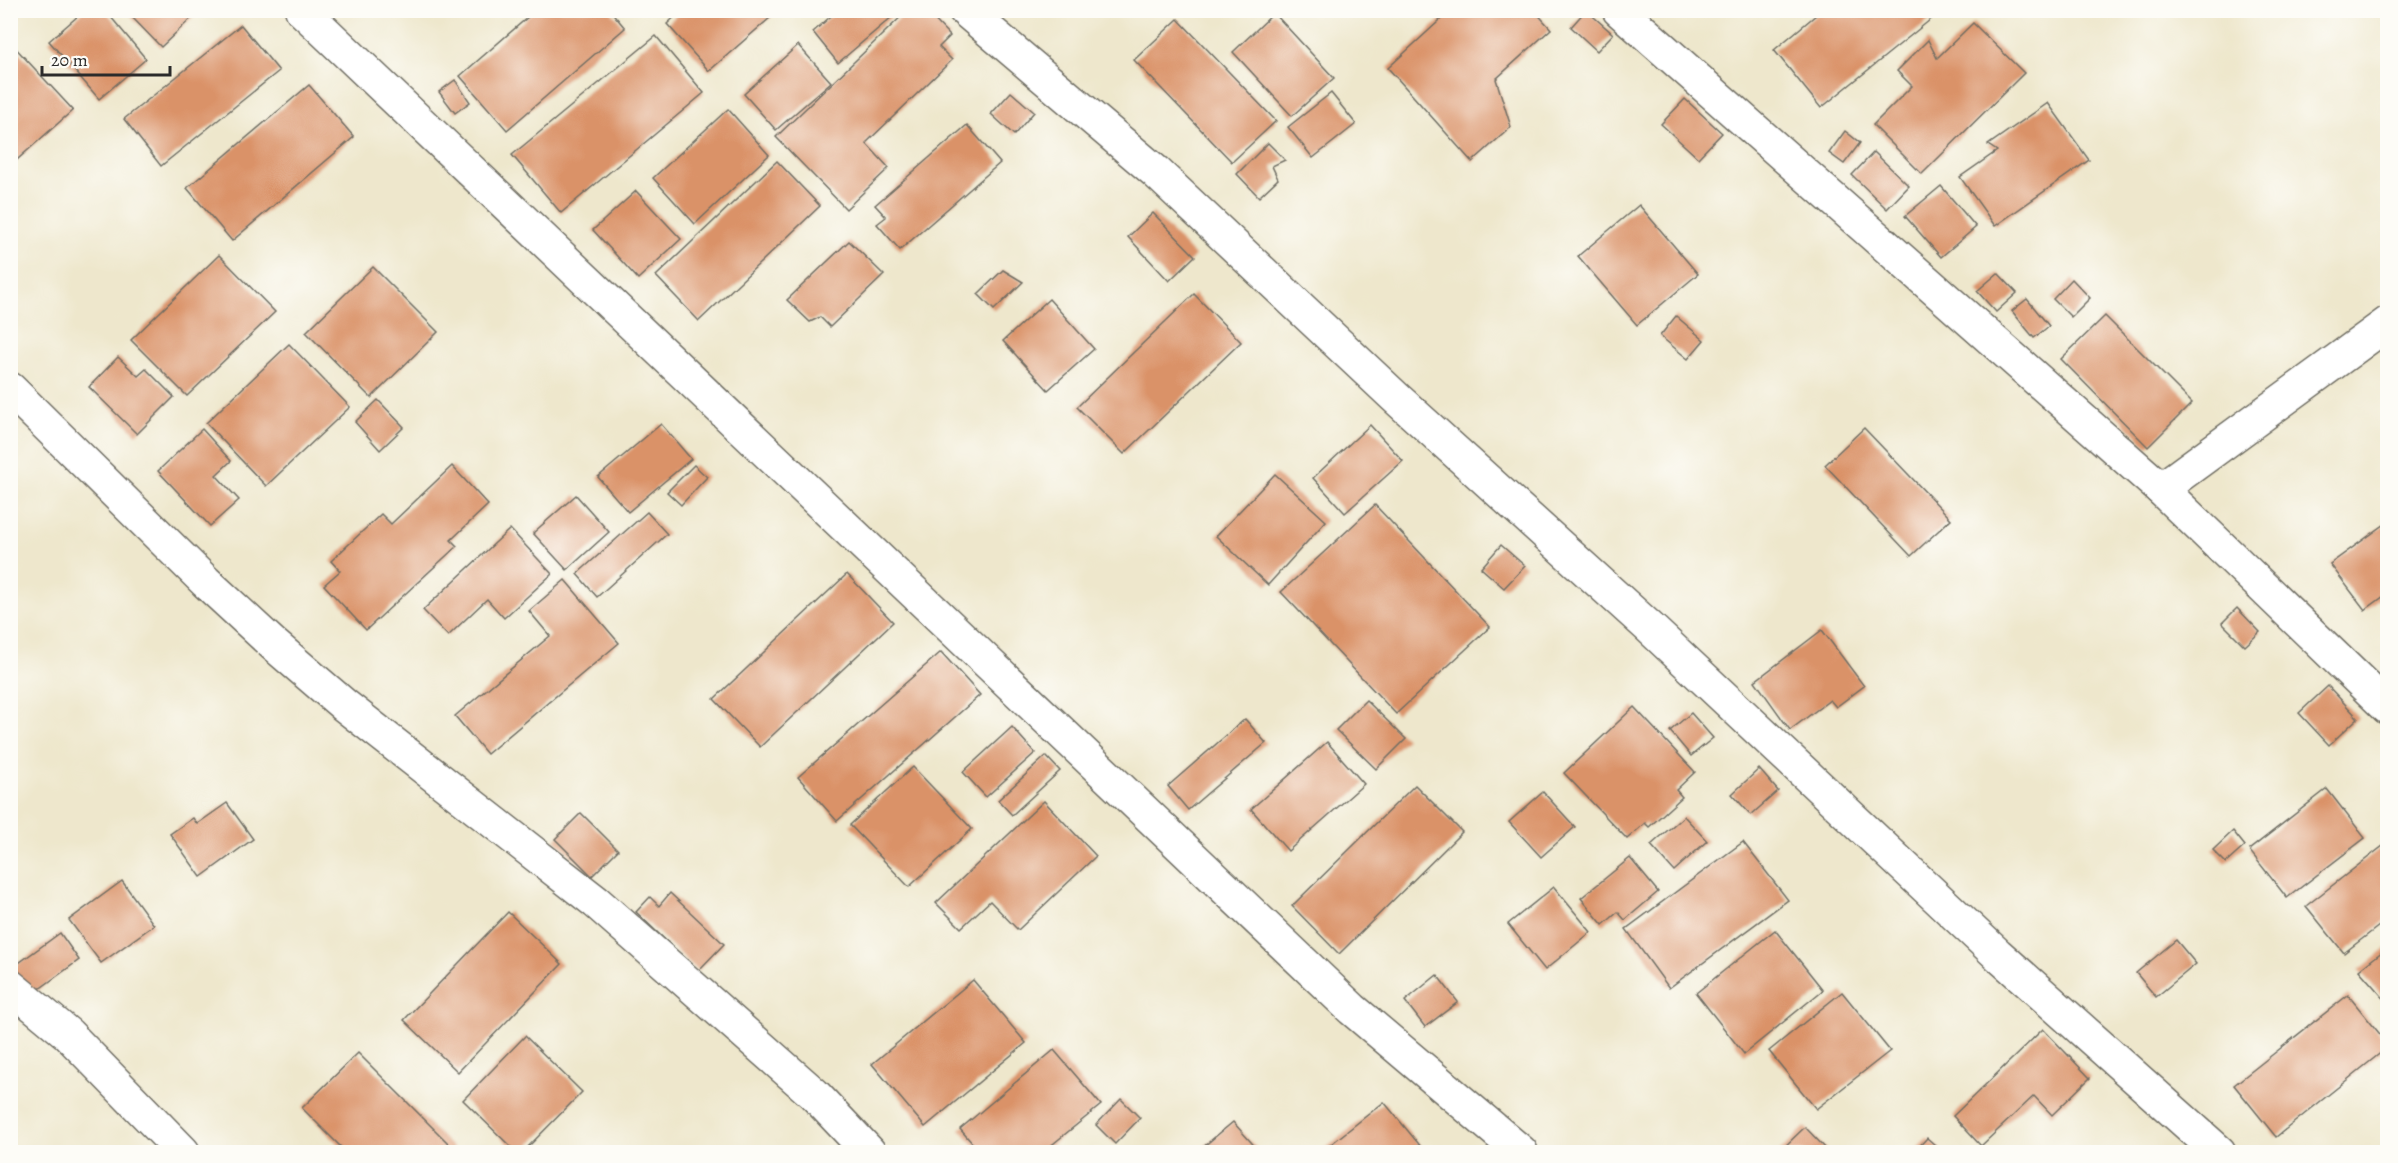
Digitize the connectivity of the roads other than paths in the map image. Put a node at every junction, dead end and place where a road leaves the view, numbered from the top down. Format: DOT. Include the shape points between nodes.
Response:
graph roads {
  1 [pos="302,10"];
  2 [pos="965,10"];
  3 [pos="1619,10"];
  4 [pos="2388,323"];
  5 [pos="10,388"];
  6 [pos="2161,489"];
  7 [pos="2388,708"];
  8 [pos="10,986"];
  9 [pos="183,1152"];
  10 [pos="869,1152"];
  11 [pos="1521,1152"];
  12 [pos="2219,1152"];
  1 -- 11 [label="street" via="1352,1010"];
  2 -- 12 [label="street" via="1156,172 1997,954"];
  3 -- 6 [label="street"];
  4 -- 6 [label="street"];
  5 -- 10 [label="street" via="273,644 344,705 596,903 814,1094"];
  6 -- 7 [label="street"];
  8 -- 9 [label="street" via="68,1034"];
}
